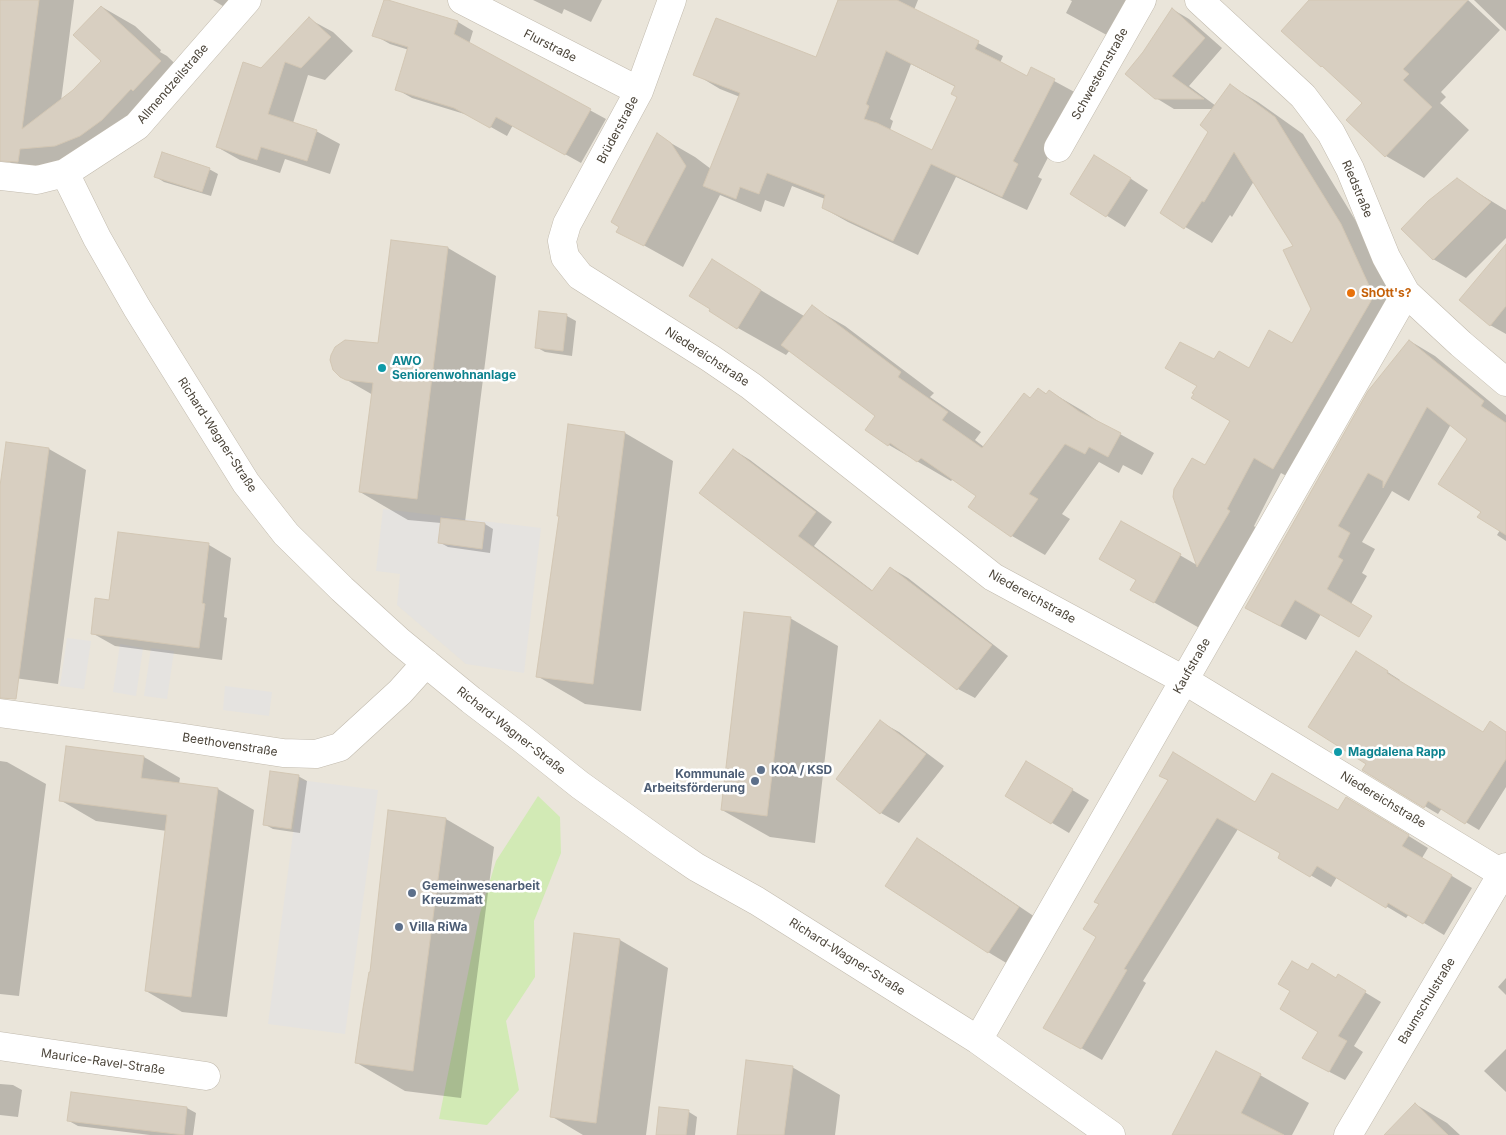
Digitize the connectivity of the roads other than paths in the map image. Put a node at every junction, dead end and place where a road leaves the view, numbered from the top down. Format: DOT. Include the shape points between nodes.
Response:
graph roads {
  1 [pos="247,0"];
  2 [pos="462,0"];
  3 [pos="672,0"];
  4 [pos="1142,0"];
  5 [pos="1199,0"];
  6 [pos="639,91"];
  7 [pos="1058,148"];
  8 [pos="65,173"];
  9 [pos="0,176"];
  10 [pos="565,257"];
  11 [pos="1406,293"];
  12 [pos="1506,382"];
  13 [pos="426,664"];
  14 [pos="1184,680"];
  15 [pos="0,712"];
  16 [pos="1505,872"];
  17 [pos="978,1040"];
  18 [pos="0,1046"];
  19 [pos="206,1076"];
  20 [pos="1111,1135"];
  21 [pos="1348,1135"];
  1 -- 8 [label="street, Allmendzeilstraße" via="137,126"];
  2 -- 6 [label="street, Flurstraße"];
  3 -- 6 [label="street, Brüderstraße"];
  4 -- 7 [label="street, Schwesternstraße"];
  5 -- 11 [label="street, Riedstraße" via="1303,96 1331,133 1350,169 1386,257"];
  6 -- 10 [label="street, Brüderstraße" via="567,224 562,241"];
  8 -- 9 [label="street, Allmendzeilstraße" via="37,180"];
  8 -- 13 [label="street, Richard-Wagner-Straße" via="137,308 246,483 293,541"];
  10 -- 14 [label="street, Niedereichstraße" via="580,276 751,386 993,577"];
  11 -- 12 [label="street, Riedstraße"];
  11 -- 14 [label="street, Kaufstraße"];
  13 -- 15 [label="street, Beethovenstraße" via="340,747 316,754 283,753"];
  13 -- 17 [label="street, Richard-Wagner-Straße" via="661,844"];
  14 -- 16 [label="street, Niedereichstraße"];
  14 -- 17 [label="street, Kaufstraße"];
  16 -- 21 [label="street, Baumschulstraße"];
  17 -- 20 [label="street, Richard-Wagner-Straße"];
  18 -- 19 [label="street, Maurice-Ravel-Straße"];
}
